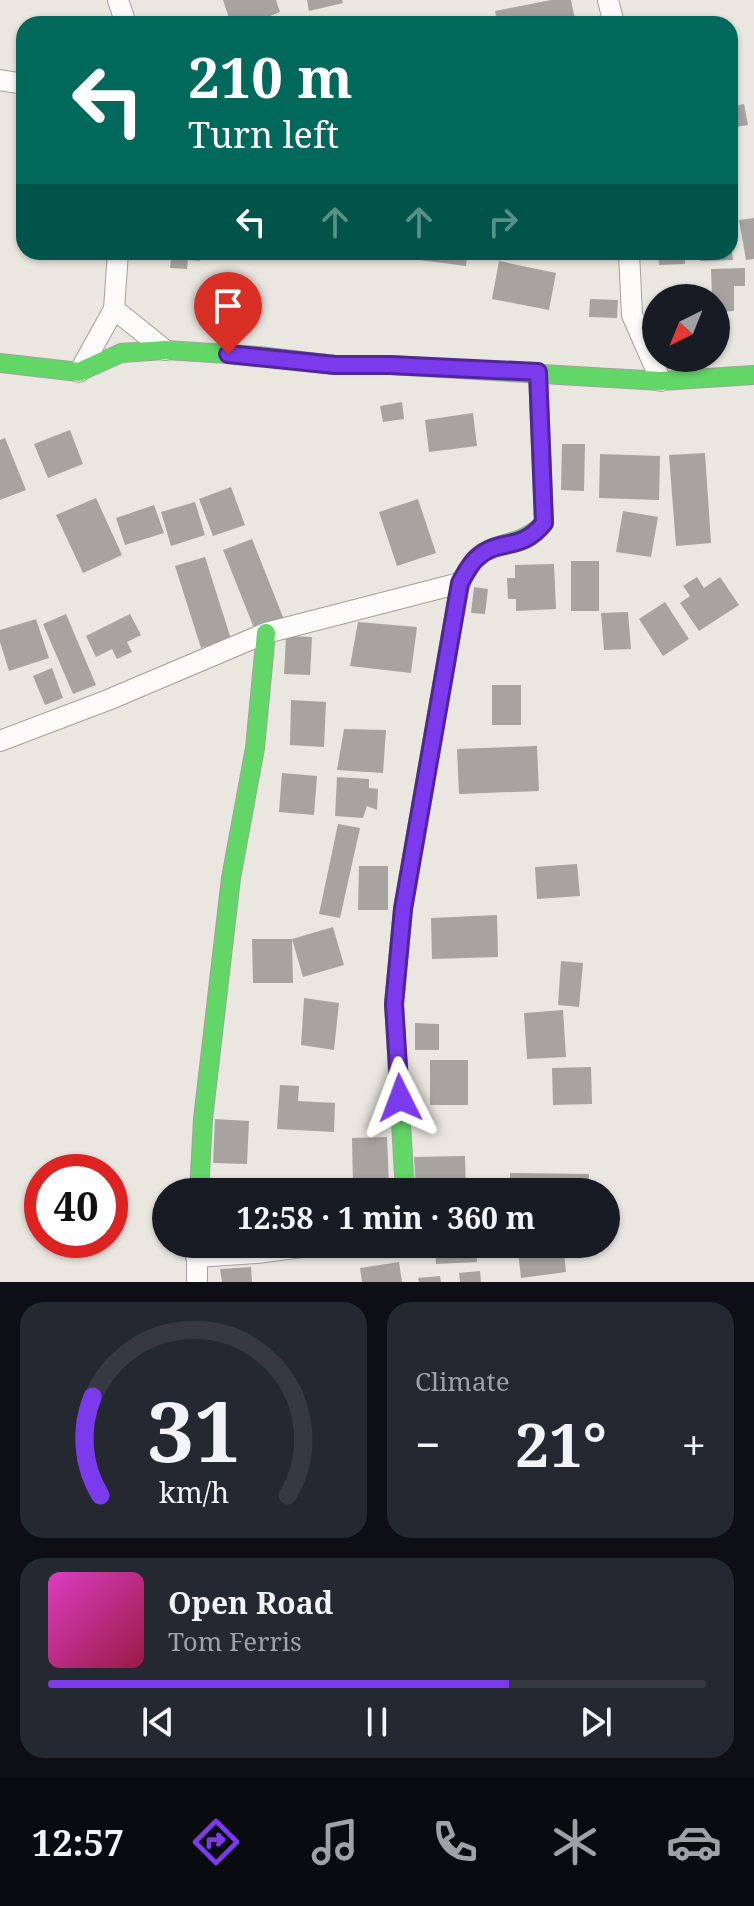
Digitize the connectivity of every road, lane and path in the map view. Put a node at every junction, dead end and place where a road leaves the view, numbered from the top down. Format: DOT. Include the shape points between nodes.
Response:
graph roads {
  1 [pos="117,260"];
  2 [pos="629,260"];
  3 [pos="114,309"];
  4 [pos="165,350"];
  5 [pos="0,363"];
  6 [pos="79,372"];
  7 [pos="538,372"];
  8 [pos="754,375"];
  9 [pos="661,381"];
  10 [pos="460,583"];
  11 [pos="266,633"];
  12 [pos="0,741"];
  13 [pos="200,1178"];
  14 [pos="404,1178"];
  15 [pos="196,1258"];
  16 [pos="197,1282"];
  1 -- 3 [label="street"];
  2 -- 9 [label="street" via="632,315"];
  3 -- 4 [label="street"];
  3 -- 6 [label="street"];
  4 -- 6 [label="street" via="121,353"];
  4 -- 7 [label="street" via="335,365"];
  5 -- 6 [label="street"];
  7 -- 9 [label="street"];
  7 -- 10 [label="street" via="544,523 523,542 479,555"];
  8 -- 9 [label="street"];
  10 -- 11 [label="street"];
  10 -- 14 [label="street" via="405,894 394,1004"];
  11 -- 12 [label="street"];
  11 -- 13 [label="street" via="255,748 231,878"];
  15 -- 16 [label="street"];
}
